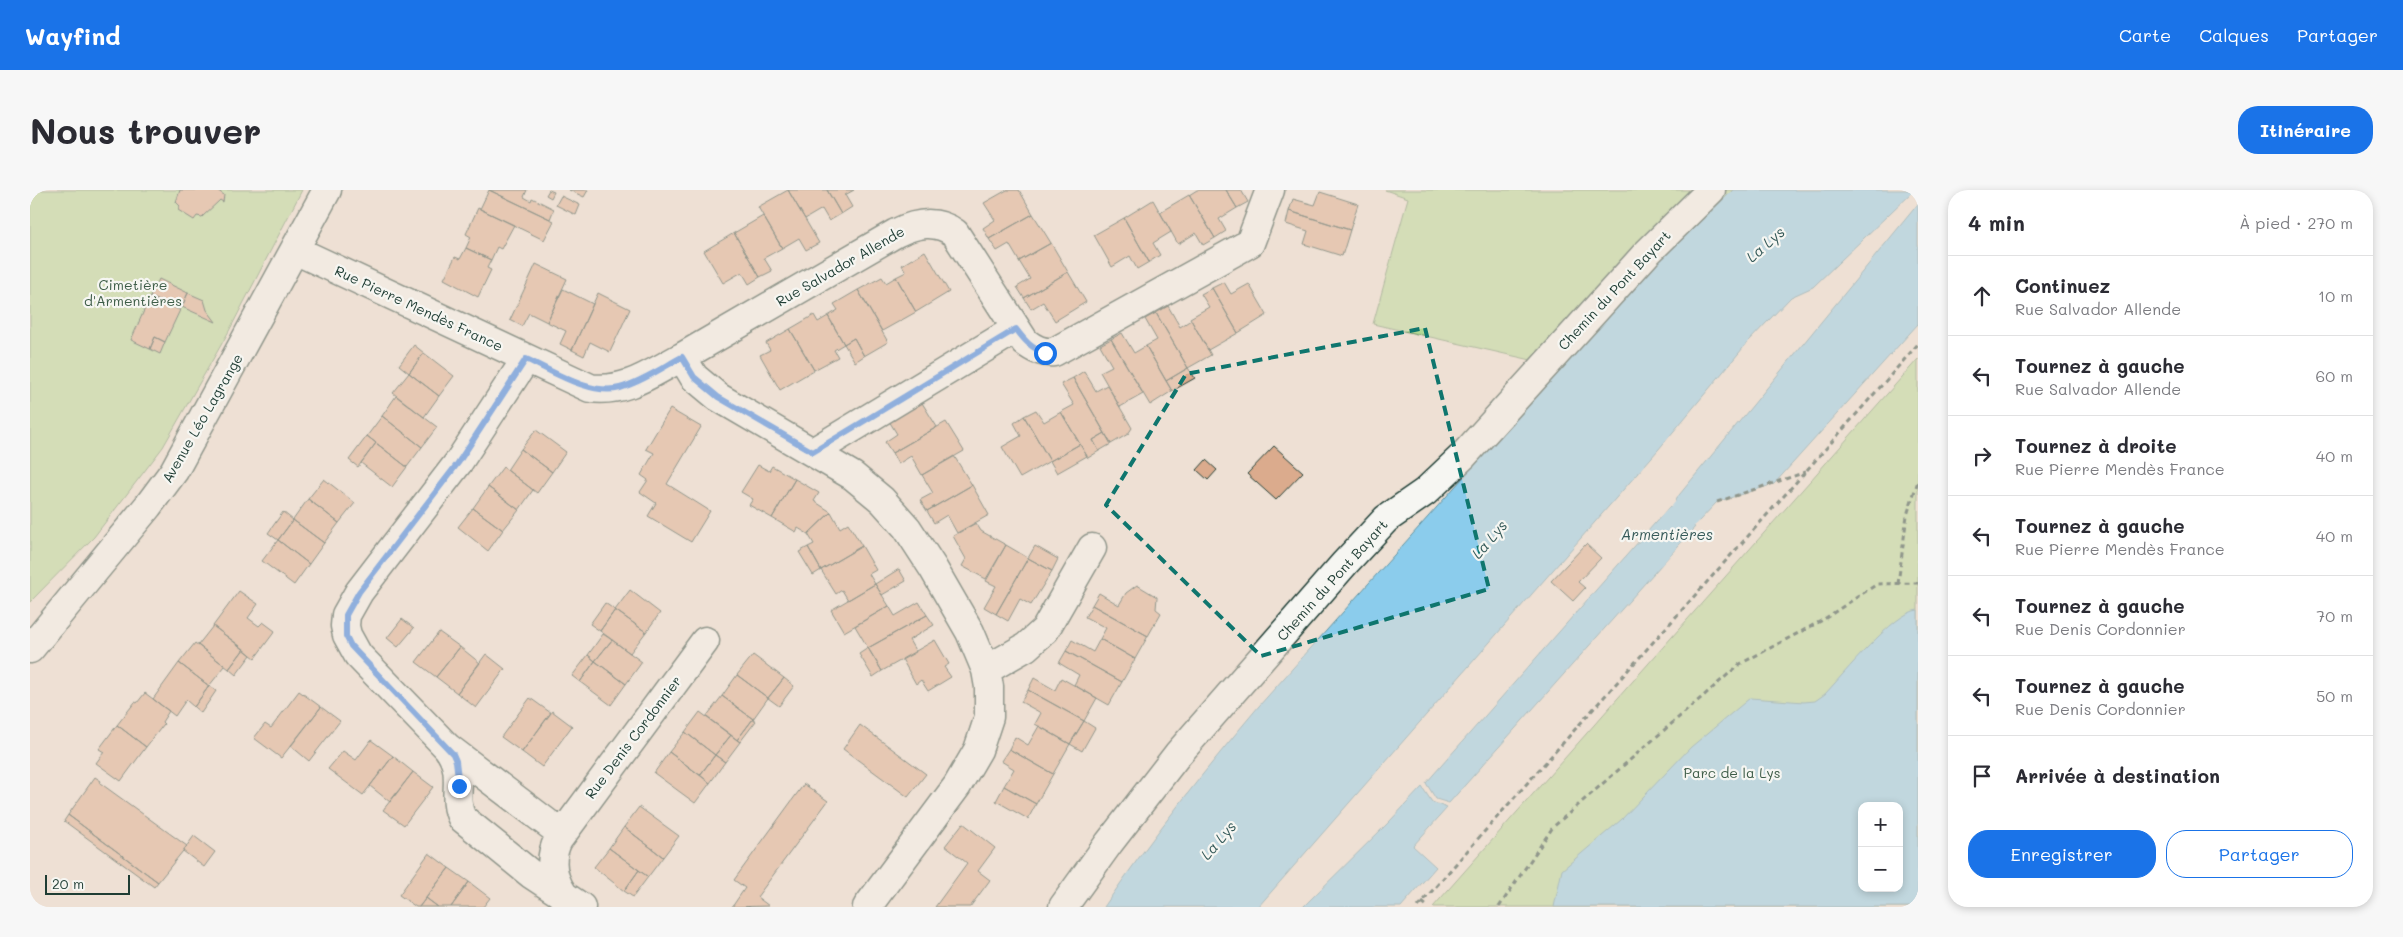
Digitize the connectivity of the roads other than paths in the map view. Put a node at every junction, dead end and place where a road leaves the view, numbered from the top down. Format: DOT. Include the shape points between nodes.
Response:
graph roads {
  1 [pos="327,190"];
  2 [pos="1270,190"];
  3 [pos="1711,190"];
  4 [pos="296,250"];
  5 [pos="1016,329"];
  6 [pos="682,357"];
  7 [pos="526,359"];
  8 [pos="813,452"];
  9 [pos="1092,548"];
  10 [pos="705,640"];
  11 [pos="30,649"];
  12 [pos="986,670"];
  13 [pos="447,747"];
  14 [pos="562,834"];
  15 [pos="572,900"];
  16 [pos="867,907"];
  17 [pos="1063,907"];
  1 -- 4 [label="street, Avenue Léo Lagrange"];
  2 -- 5 [label="street, Rue Salvador Allende" via="1250,243 1063,348 1045,353 1034,349"];
  3 -- 17 [label="street, Chemin du Pont Bayart" via="1646,254 1463,456 1425,492 1386,519 1351,556 1178,754"];
  4 -- 7 [label="street, Rue Pierre Mendès France"];
  4 -- 11 [label="street, Avenue Léo Lagrange" via="174,471"];
  5 -- 6 [label="street, Rue Salvador Allende" via="956,233 925,223 896,233"];
  5 -- 8 [label="street"];
  6 -- 7 [label="street, Rue Pierre Mendès France" via="633,383 606,390 590,388"];
  6 -- 8 [label="street" via="694,377 718,397"];
  7 -- 13 [label="street, Rue Denis Cordonnier" via="458,463 359,592 346,615 346,636 358,655"];
  8 -- 12 [label="street" via="868,488 906,528 970,632"];
  9 -- 12 [label="street" via="1045,630 1026,647"];
  10 -- 14 [label="street, Rue Denis Cordonnier"];
  12 -- 16 [label="street" via="990,703 985,733 969,767"];
  13 -- 14 [label="street, Rue Denis Cordonnier"];
  13 -- 15 [label="street, Rue Denis Cordonnier" via="456,761 458,806 462,818 531,874"];
  14 -- 15 [label="street, Rue Denis Cordonnier" via="552,853 554,877"];
}
